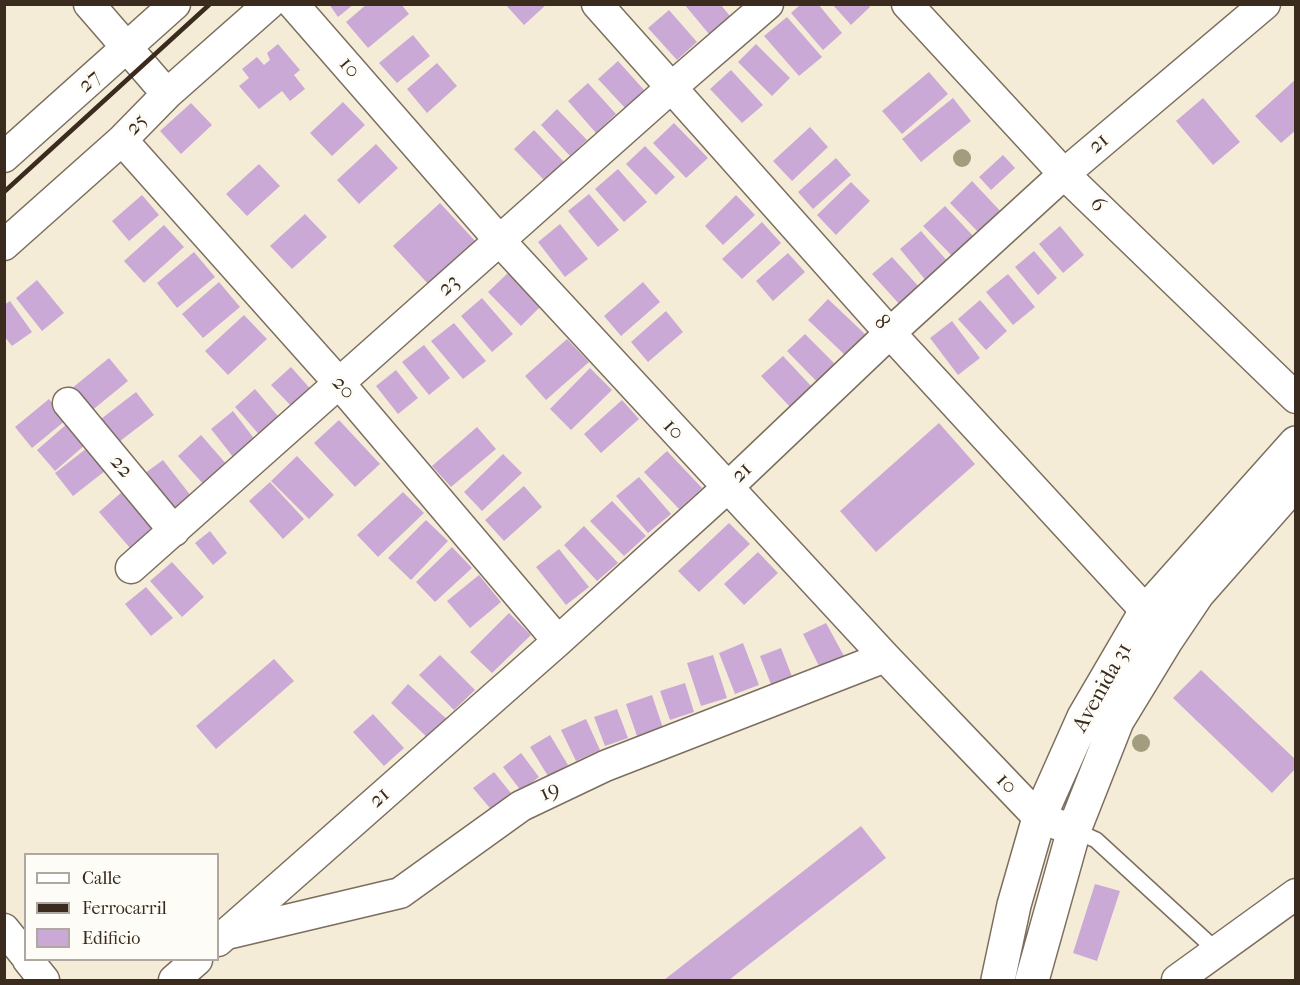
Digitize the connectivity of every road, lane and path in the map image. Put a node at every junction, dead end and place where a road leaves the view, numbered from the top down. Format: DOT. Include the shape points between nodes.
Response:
graph roads {
  1 [pos="89,4"];
  2 [pos="175,4"];
  3 [pos="269,4"];
  4 [pos="294,4"];
  5 [pos="597,4"];
  6 [pos="768,4"];
  7 [pos="907,4"];
  8 [pos="1265,4"];
  9 [pos="127,49"];
  10 [pos="672,87"];
  11 [pos="167,94"];
  12 [pos="122,141"];
  13 [pos="4,157"];
  14 [pos="1064,174"];
  15 [pos="500,241"];
  16 [pos="4,245"];
  17 [pos="890,333"];
  18 [pos="339,383"];
  19 [pos="1296,398"];
  20 [pos="68,404"];
  21 [pos="1296,443"];
  22 [pos="1296,482"];
  23 [pos="727,488"];
  24 [pos="174,531"];
  25 [pos="130,568"];
  26 [pos="1146,611"];
  27 [pos="1167,639"];
  28 [pos="558,641"];
  29 [pos="885,657"];
  30 [pos="1039,818"];
  31 [pos="1074,830"];
  32 [pos="1296,894"];
  33 [pos="4,929"];
  34 [pos="221,937"];
  35 [pos="1217,951"];
  36 [pos="24,954"];
  37 [pos="29,961"];
  38 [pos="196,961"];
  39 [pos="44,981"];
  40 [pos="174,981"];
  41 [pos="998,981"];
  42 [pos="1032,981"];
  43 [pos="1177,981"];
  1 -- 9 [label="street"];
  2 -- 9 [label="street, 27"];
  3 -- 11 [label="street, 25"];
  4 -- 15 [label="street, 10"];
  5 -- 10 [label="street, 8"];
  6 -- 10 [label="street, 23"];
  7 -- 14 [label="street, 6"];
  8 -- 14 [label="street, 21"];
  9 -- 11 [label="street"];
  9 -- 13 [label="street, 27"];
  10 -- 15 [label="street, 23"];
  10 -- 17 [label="street, 8"];
  11 -- 12 [label="street, 25"];
  12 -- 16 [label="street, 25"];
  12 -- 18 [label="street, 20"];
  14 -- 17 [label="street, 21"];
  14 -- 19 [label="street, 6"];
  15 -- 18 [label="street, 23"];
  15 -- 23 [label="street, 10"];
  17 -- 23 [label="street, 21"];
  17 -- 26 [label="street, 8"];
  18 -- 24 [label="street, 23"];
  18 -- 28 [label="street, 20"];
  20 -- 24 [label="street, 22"];
  21 -- 26 [label="street, Avenida 31"];
  22 -- 27 [label="street, Avenida 31" via="1198,593"];
  23 -- 28 [label="street, 21"];
  23 -- 29 [label="street, 10"];
  24 -- 25 [label="street, 23"];
  26 -- 27 [label="street, 8"];
  26 -- 30 [label="street, Avenida 31" via="1084,717"];
  27 -- 31 [label="street, Avenida 31" via="1117,721"];
  28 -- 34 [label="street, 21"];
  29 -- 30 [label="street, 10"];
  29 -- 34 [label="street, 19" via="605,766 521,806 400,893"];
  30 -- 31 [label="street, 10"];
  30 -- 41 [label="street, Avenida 31" via="1014,905"];
  31 -- 35 [label="lane" via="1096,840"];
  31 -- 42 [label="street, Avenida 31"];
  32 -- 35 [label="street"];
  33 -- 36 [label="street"];
  35 -- 43 [label="street"];
  37 -- 39 [label="street"];
  38 -- 40 [label="street"];
}
